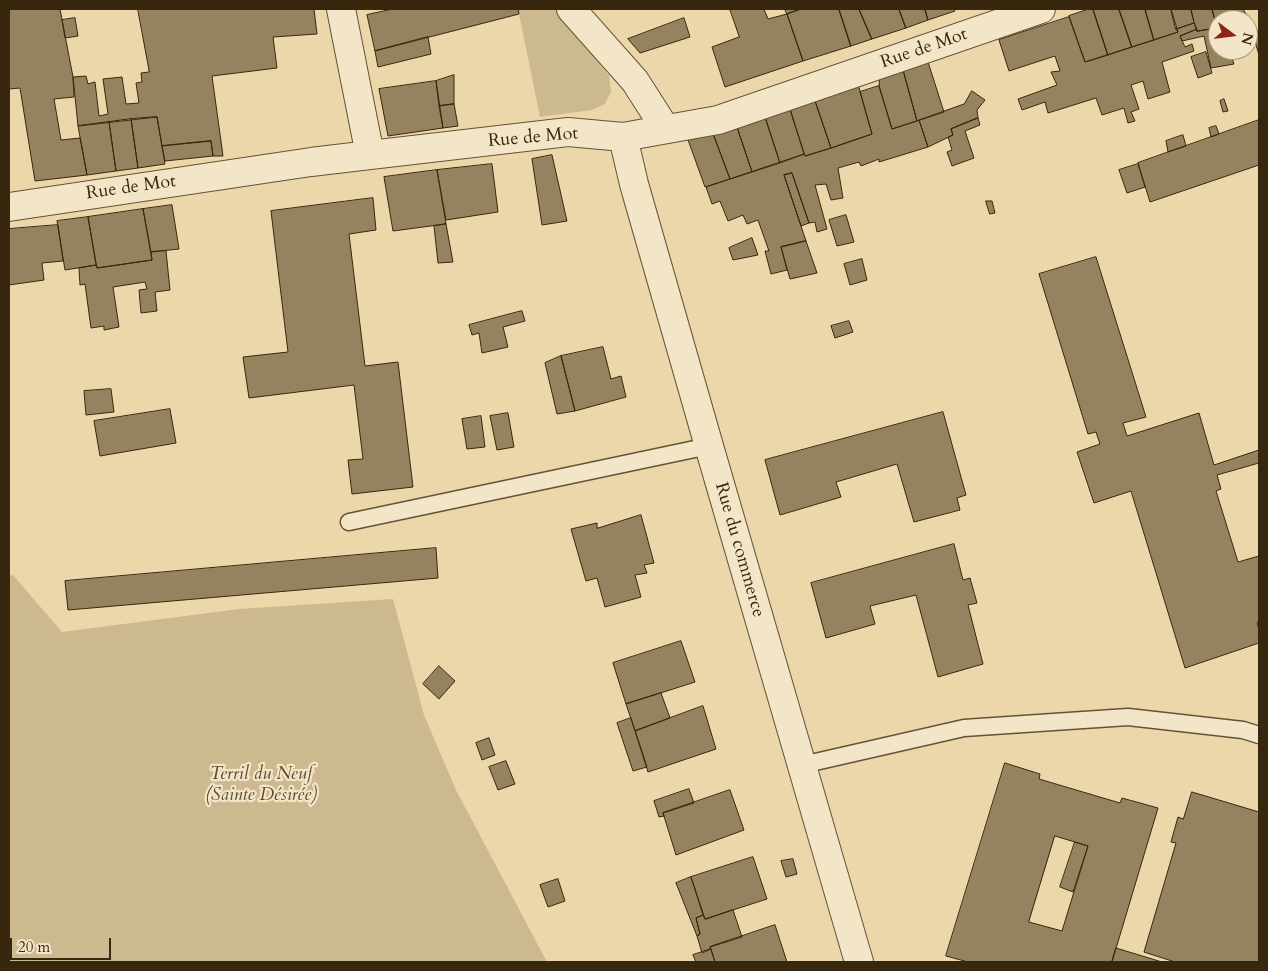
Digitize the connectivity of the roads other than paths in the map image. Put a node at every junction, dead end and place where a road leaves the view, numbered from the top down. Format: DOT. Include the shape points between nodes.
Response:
graph roads {
  1 [pos="341,9"];
  2 [pos="571,9"];
  3 [pos="1041,9"];
  4 [pos="665,128"];
  5 [pos="623,136"];
  6 [pos="370,155"];
  7 [pos="9,207"];
  8 [pos="709,446"];
  9 [pos="348,522"];
  10 [pos="1259,735"];
  11 [pos="802,765"];
  12 [pos="859,962"];
  1 -- 6 [label="street"];
  2 -- 4 [label="street" via="635,81"];
  3 -- 4 [label="street, Rue de Mot" via="718,120"];
  4 -- 5 [label="street, Rue de Mot"];
  5 -- 6 [label="street, Rue de Mot" via="568,132"];
  5 -- 8 [label="street, Rue du commerce"];
  6 -- 7 [label="street, Rue de Mot"];
  8 -- 9 [label="lane"];
  8 -- 11 [label="street, Rue du commerce"];
  10 -- 11 [label="lane" via="1243,730 1128,717 964,728"];
  11 -- 12 [label="street, Rue du commerce"];
}
